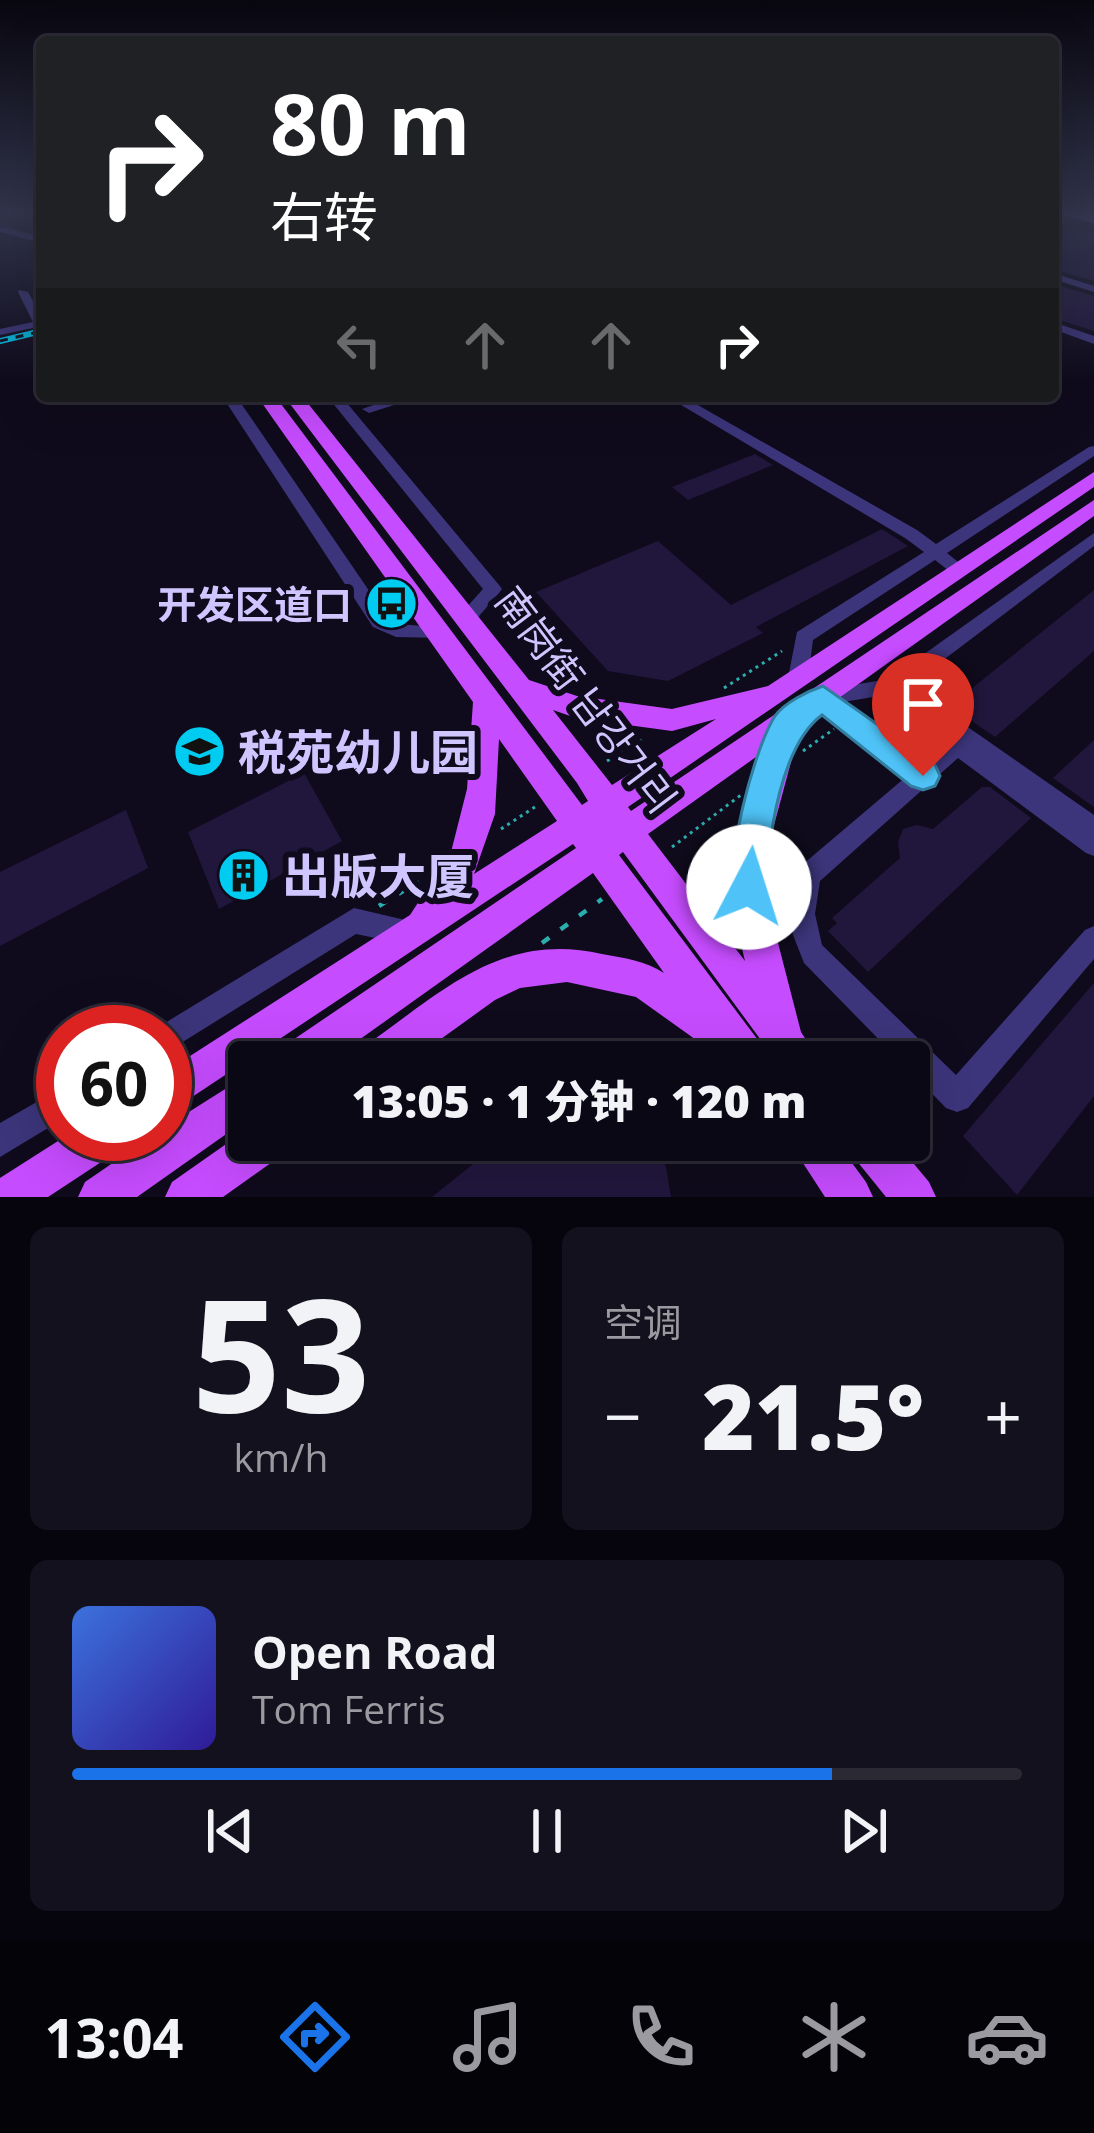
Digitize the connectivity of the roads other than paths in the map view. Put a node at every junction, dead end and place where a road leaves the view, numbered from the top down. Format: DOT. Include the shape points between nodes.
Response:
graph roads {
  1 [pos="1059,278"];
  2 [pos="1094,289"];
  3 [pos="23,292"];
  4 [pos="36,316"];
  5 [pos="36,324"];
  6 [pos="1059,327"];
  7 [pos="0,332"];
  8 [pos="1094,340"];
  9 [pos="233,402"];
  10 [pos="270,402"];
  11 [pos="298,402"];
  12 [pos="339,402"];
  13 [pos="394,402"];
  14 [pos="683,402"];
  15 [pos="369,409"];
  16 [pos="1094,450"];
  17 [pos="1094,478"];
  18 [pos="1094,506"];
  19 [pos="1094,538"];
  20 [pos="936,551"];
  21 [pos="959,570"];
  22 [pos="466,618"];
  23 [pos="437,632"];
  24 [pos="894,686"];
  25 [pos="518,687"];
  26 [pos="789,697"];
  27 [pos="823,698"];
  28 [pos="487,700"];
  29 [pos="923,776"];
  30 [pos="619,818"];
  31 [pos="1094,828"];
  32 [pos="586,839"];
  33 [pos="1094,845"];
  34 [pos="414,933"];
  35 [pos="1094,939"];
  36 [pos="192,1022"];
  37 [pos="322,1041"];
  38 [pos="406,1041"];
  39 [pos="726,1041"];
  40 [pos="735,1041"];
  41 [pos="785,1041"];
  42 [pos="791,1041"];
  43 [pos="192,1078"];
  44 [pos="228,1109"];
  45 [pos="36,1119"];
  46 [pos="0,1141"];
  47 [pos="65,1161"];
  48 [pos="238,1161"];
  49 [pos="824,1161"];
  50 [pos="884,1161"];
  51 [pos="10,1197"];
  52 [pos="100,1197"];
  53 [pos="187,1197"];
  54 [pos="851,1197"];
  55 [pos="914,1197"];
  1 -- 2 [label="street"];
  3 -- 4 [label="street"];
  5 -- 7 [label="street"];
  6 -- 8 [label="street"];
  9 -- 23 [label="street" via="380,622"];
  10 -- 23 [label="main road, 南岗街 남강거리"];
  11 -- 22 [label="main road, 南岗街 남강거리"];
  12 -- 22 [label="street" via="493,590"];
  13 -- 15 [label="street"];
  14 -- 20 [label="street"];
  16 -- 20 [label="street"];
  17 -- 21 [label="main road"];
  18 -- 27 [label="main road"];
  19 -- 24 [label="street"];
  20 -- 21 [label="street"];
  20 -- 26 [label="street" via="804,638"];
  21 -- 26 [label="main road"];
  22 -- 25 [label="main road, 南岗街 남강거리"];
  23 -- 28 [label="main road, 南岗街 남강거리"];
  24 -- 27 [label="street"];
  24 -- 31 [label="street"];
  25 -- 26 [label="main road" via="576,707 672,720 709,706"];
  25 -- 30 [label="main road, 南岗街 남강거리"];
  26 -- 27 [label="main road"];
  26 -- 30 [label="main road"];
  26 -- 42 [label="main road" via="750,846 749,887 764,974"];
  27 -- 29 [label="street"];
  28 -- 32 [label="main road, 南岗街 남강거리"];
  28 -- 34 [label="main road" via="473,846"];
  29 -- 33 [label="street" via="957,746"];
  29 -- 35 [label="street" via="811,873 802,894 805,938 957,1097"];
  30 -- 32 [label="main road"];
  30 -- 41 [label="main road, 南岗街 남강거리"];
  32 -- 34 [label="main road"];
  32 -- 37 [label="main road"];
  32 -- 40 [label="main road, 南岗街 남강거리"];
  34 -- 36 [label="street" via="354,921"];
  34 -- 43 [label="main road"];
  38 -- 39 [label="main road" via="517,970 567,964 644,981"];
  44 -- 52 [label="main road"];
  45 -- 46 [label="street"];
  47 -- 51 [label="main road"];
  48 -- 53 [label="main road"];
  49 -- 54 [label="main road"];
  50 -- 55 [label="main road"];
}
